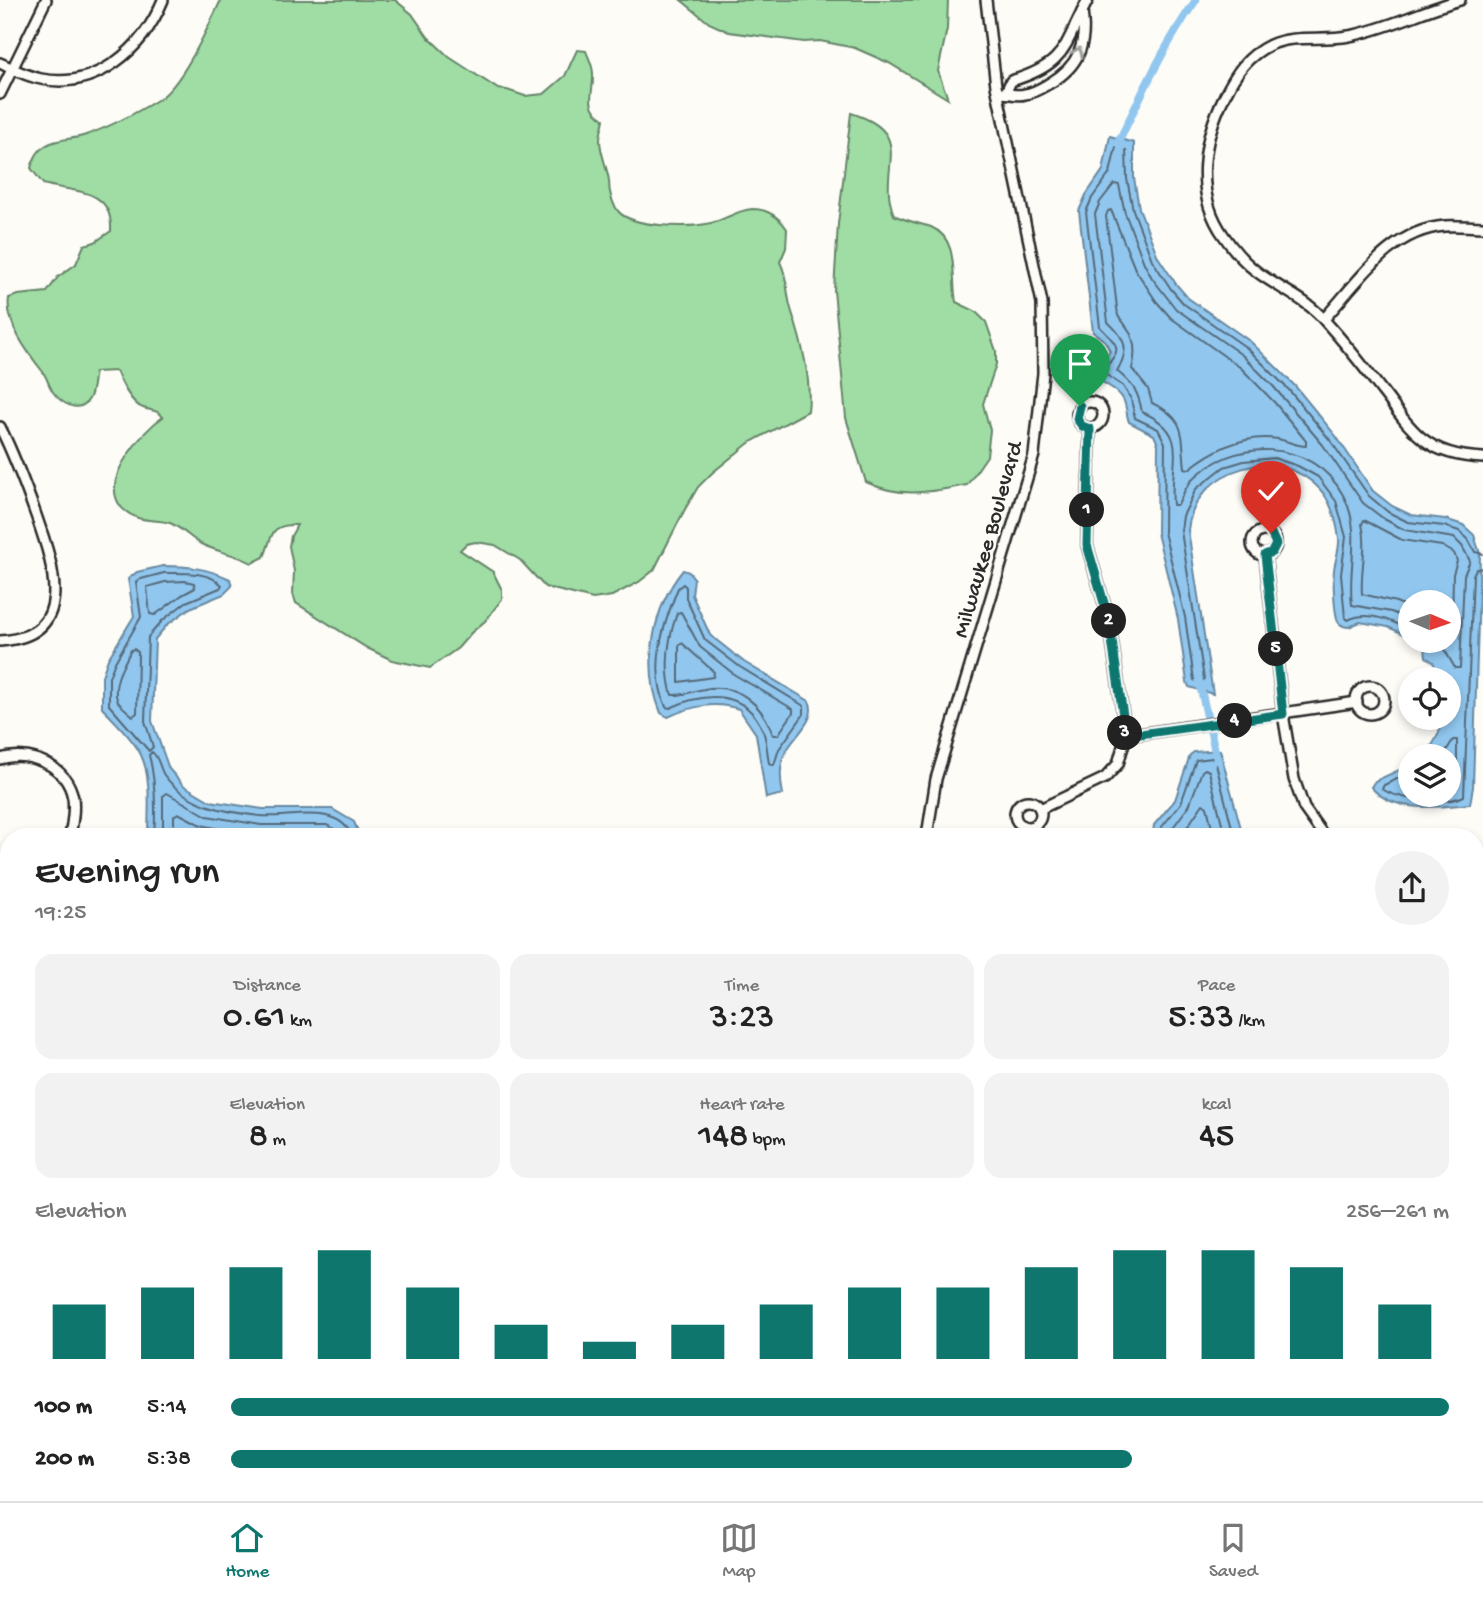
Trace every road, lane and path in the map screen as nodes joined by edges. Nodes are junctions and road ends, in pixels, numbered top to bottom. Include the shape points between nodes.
1 (46, 0) edge
2 (163, 0) edge
3 (986, 0) edge
4 (1088, 0) edge
5 (1460, 0) edge
6 (1082, 12) junction
7 (0, 63) edge
8 (1049, 65) junction
9 (12, 68) junction
10 (1059, 78) junction
11 (1002, 92) junction
12 (0, 94) edge
13 (1483, 227) edge
14 (1324, 319) junction
15 (0, 428) edge
16 (1090, 429) dead end
17 (1483, 458) edge
18 (1265, 555) dead end
19 (0, 641) edge
20 (1357, 702) dead end
21 (1283, 714) junction
22 (1126, 736) junction
23 (0, 759) edge
24 (1040, 809) dead end
25 (71, 828) edge
26 (928, 828) edge
27 (1317, 828) edge

1 - 9 street
2 - 9 street via 136,47 97,72 58,80 32,77
3 - 11 street, Milwaukee Boulevard
4 - 6 street
5 - 14 street via 1351,36 1272,44 1239,69 1218,110 1204,161 1213,217 1248,264
6 - 8 street via 1065,48
10 -> 6 street via 1075,62 1083,43
7 - 9 street
8 - 10 street
8 - 11 street via 1011,82
9 - 12 street
10 - 11 street via 1024,95
11 - 26 street, Milwaukee Boulevard via 1042,303 1043,373 1034,455 936,779
13 - 14 street via 1430,228 1393,244
14 - 17 street via 1425,441 1453,454
15 - 19 street via 27,488 55,588 50,612 37,629 21,638
16 - 22 street via 1087,545 1109,620
18 - 21 street
20 - 21 street
21 - 22 street
21 - 27 street via 1298,794
22 - 24 street via 1118,764 1105,778
23 - 25 street via 37,759 59,773 71,791

